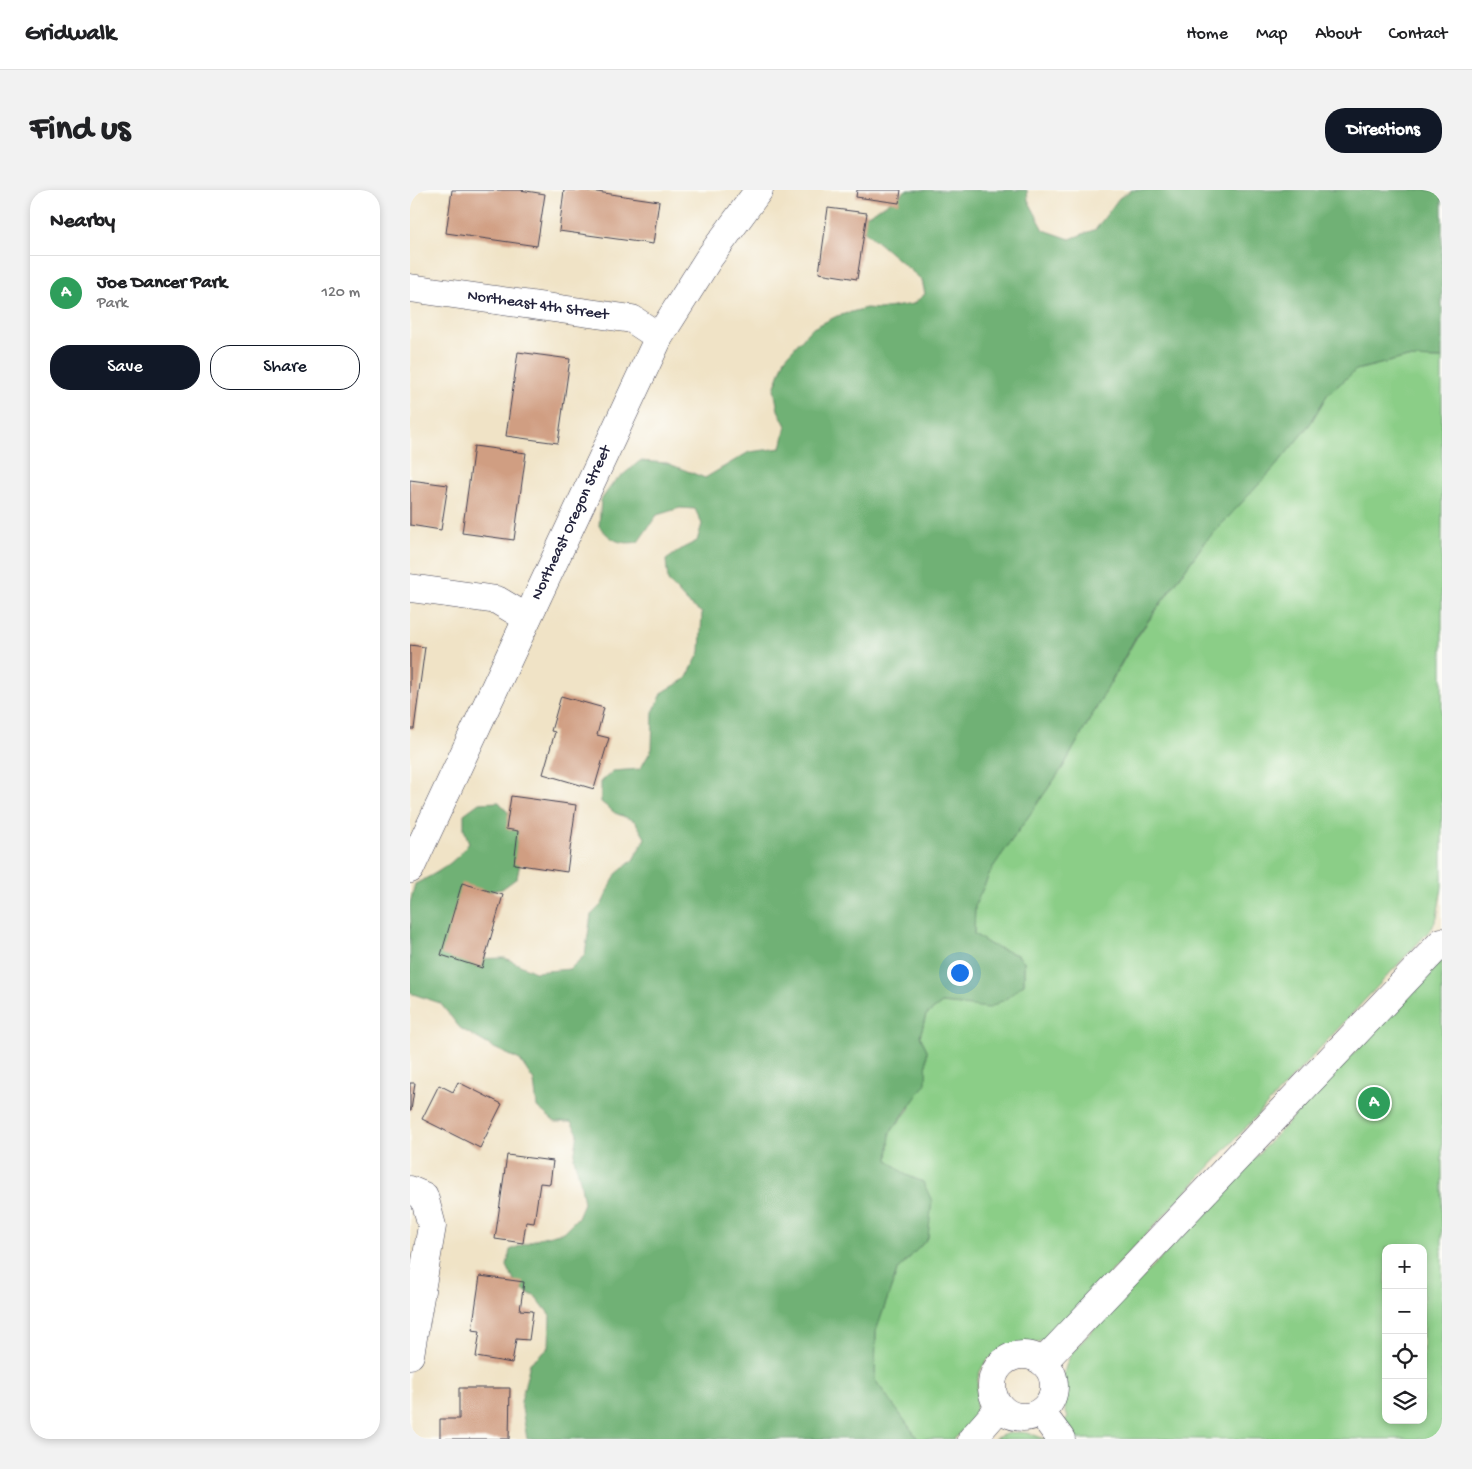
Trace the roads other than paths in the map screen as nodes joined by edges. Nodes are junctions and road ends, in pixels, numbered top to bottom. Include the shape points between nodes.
1 (759, 190) edge
2 (410, 288) edge
3 (659, 337) junction
4 (410, 588) edge
5 (527, 618) junction
6 (410, 868) edge
7 (1442, 942) edge
8 (417, 1193) edge
9 (410, 1355) edge
10 (1043, 1362) junction
11 (1000, 1407) junction
12 (1041, 1412) junction
13 (972, 1439) edge
14 (1061, 1439) edge

1 - 3 street, Northeast Oregon Street via 709,258
2 - 3 street, Northeast 4th Street via 632,319
3 - 5 street, Northeast Oregon Street
4 - 5 street via 497,600
5 - 6 street, Northeast Oregon Street
7 - 10 street
8 - 9 street via 432,1226
10 - 11 street via 1024,1355 1004,1361 993,1378 992,1388
10 - 12 street via 1053,1378 1054,1387 1053,1397
11 - 12 street via 1007,1413 1024,1417
11 - 13 street
12 - 14 street

